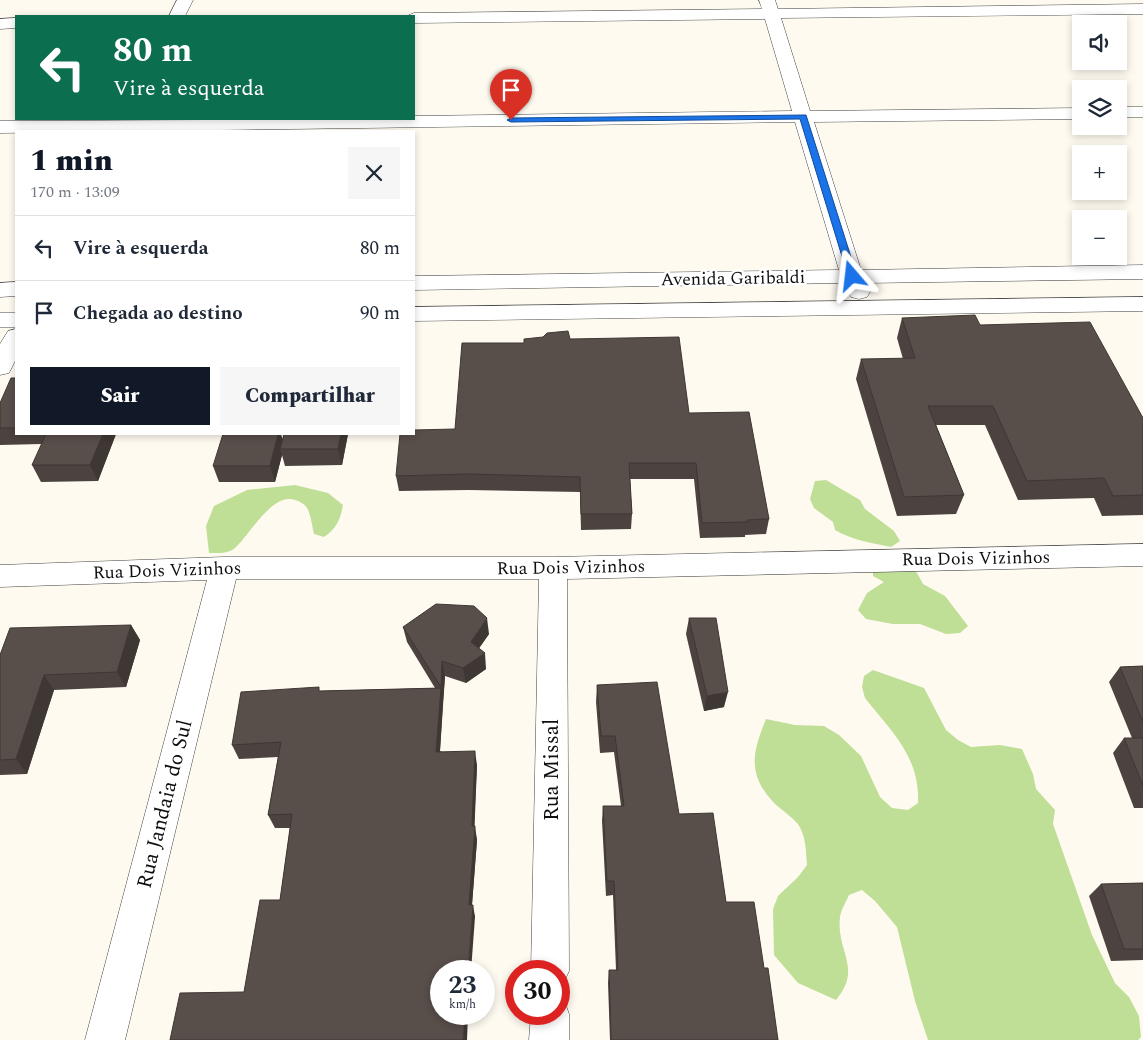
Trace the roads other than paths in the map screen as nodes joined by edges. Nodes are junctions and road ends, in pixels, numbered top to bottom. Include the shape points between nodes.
1 (185, 0) edge
2 (769, 7) edge
3 (1143, 9) edge
4 (178, 15) edge
5 (415, 18) edge
6 (15, 23) edge
7 (0, 24) edge
8 (1127, 112) edge
9 (1143, 112) edge
10 (1072, 113) edge
11 (803, 116) junction
12 (122, 125) edge
13 (0, 127) edge
14 (1143, 272) edge
15 (852, 276) junction
16 (415, 283) edge
17 (0, 290) edge
18 (15, 290) edge
19 (1143, 304) edge
20 (866, 308) junction
21 (415, 314) edge
22 (0, 320) edge
23 (15, 320) edge
24 (15, 338) edge
25 (0, 367) edge
26 (1143, 555) edge
27 (224, 568) junction
28 (553, 568) junction
29 (0, 576) edge
30 (550, 960) edge
31 (550, 1025) edge
32 (105, 1040) edge
33 (550, 1040) edge

1 - 4 street
2 - 3 street
2 - 5 street
2 - 11 street
6 - 7 street
8 - 9 street
10 - 11 street
11 - 12 street
11 - 15 street
12 - 13 street
14 - 15 street, Avenida Garibaldi
15 - 16 street, Avenida Garibaldi
15 - 20 street
17 - 18 street
19 - 20 street, Avenida Garibaldi
20 - 21 street, Avenida Garibaldi
22 - 23 street
24 - 25 street
26 - 28 street, Rua Dois Vizinhos
27 - 28 street, Rua Dois Vizinhos
27 - 29 street, Rua Dois Vizinhos
27 - 32 street, Rua Jandaia do Sul
28 - 30 street, Rua Missal
31 - 33 street

